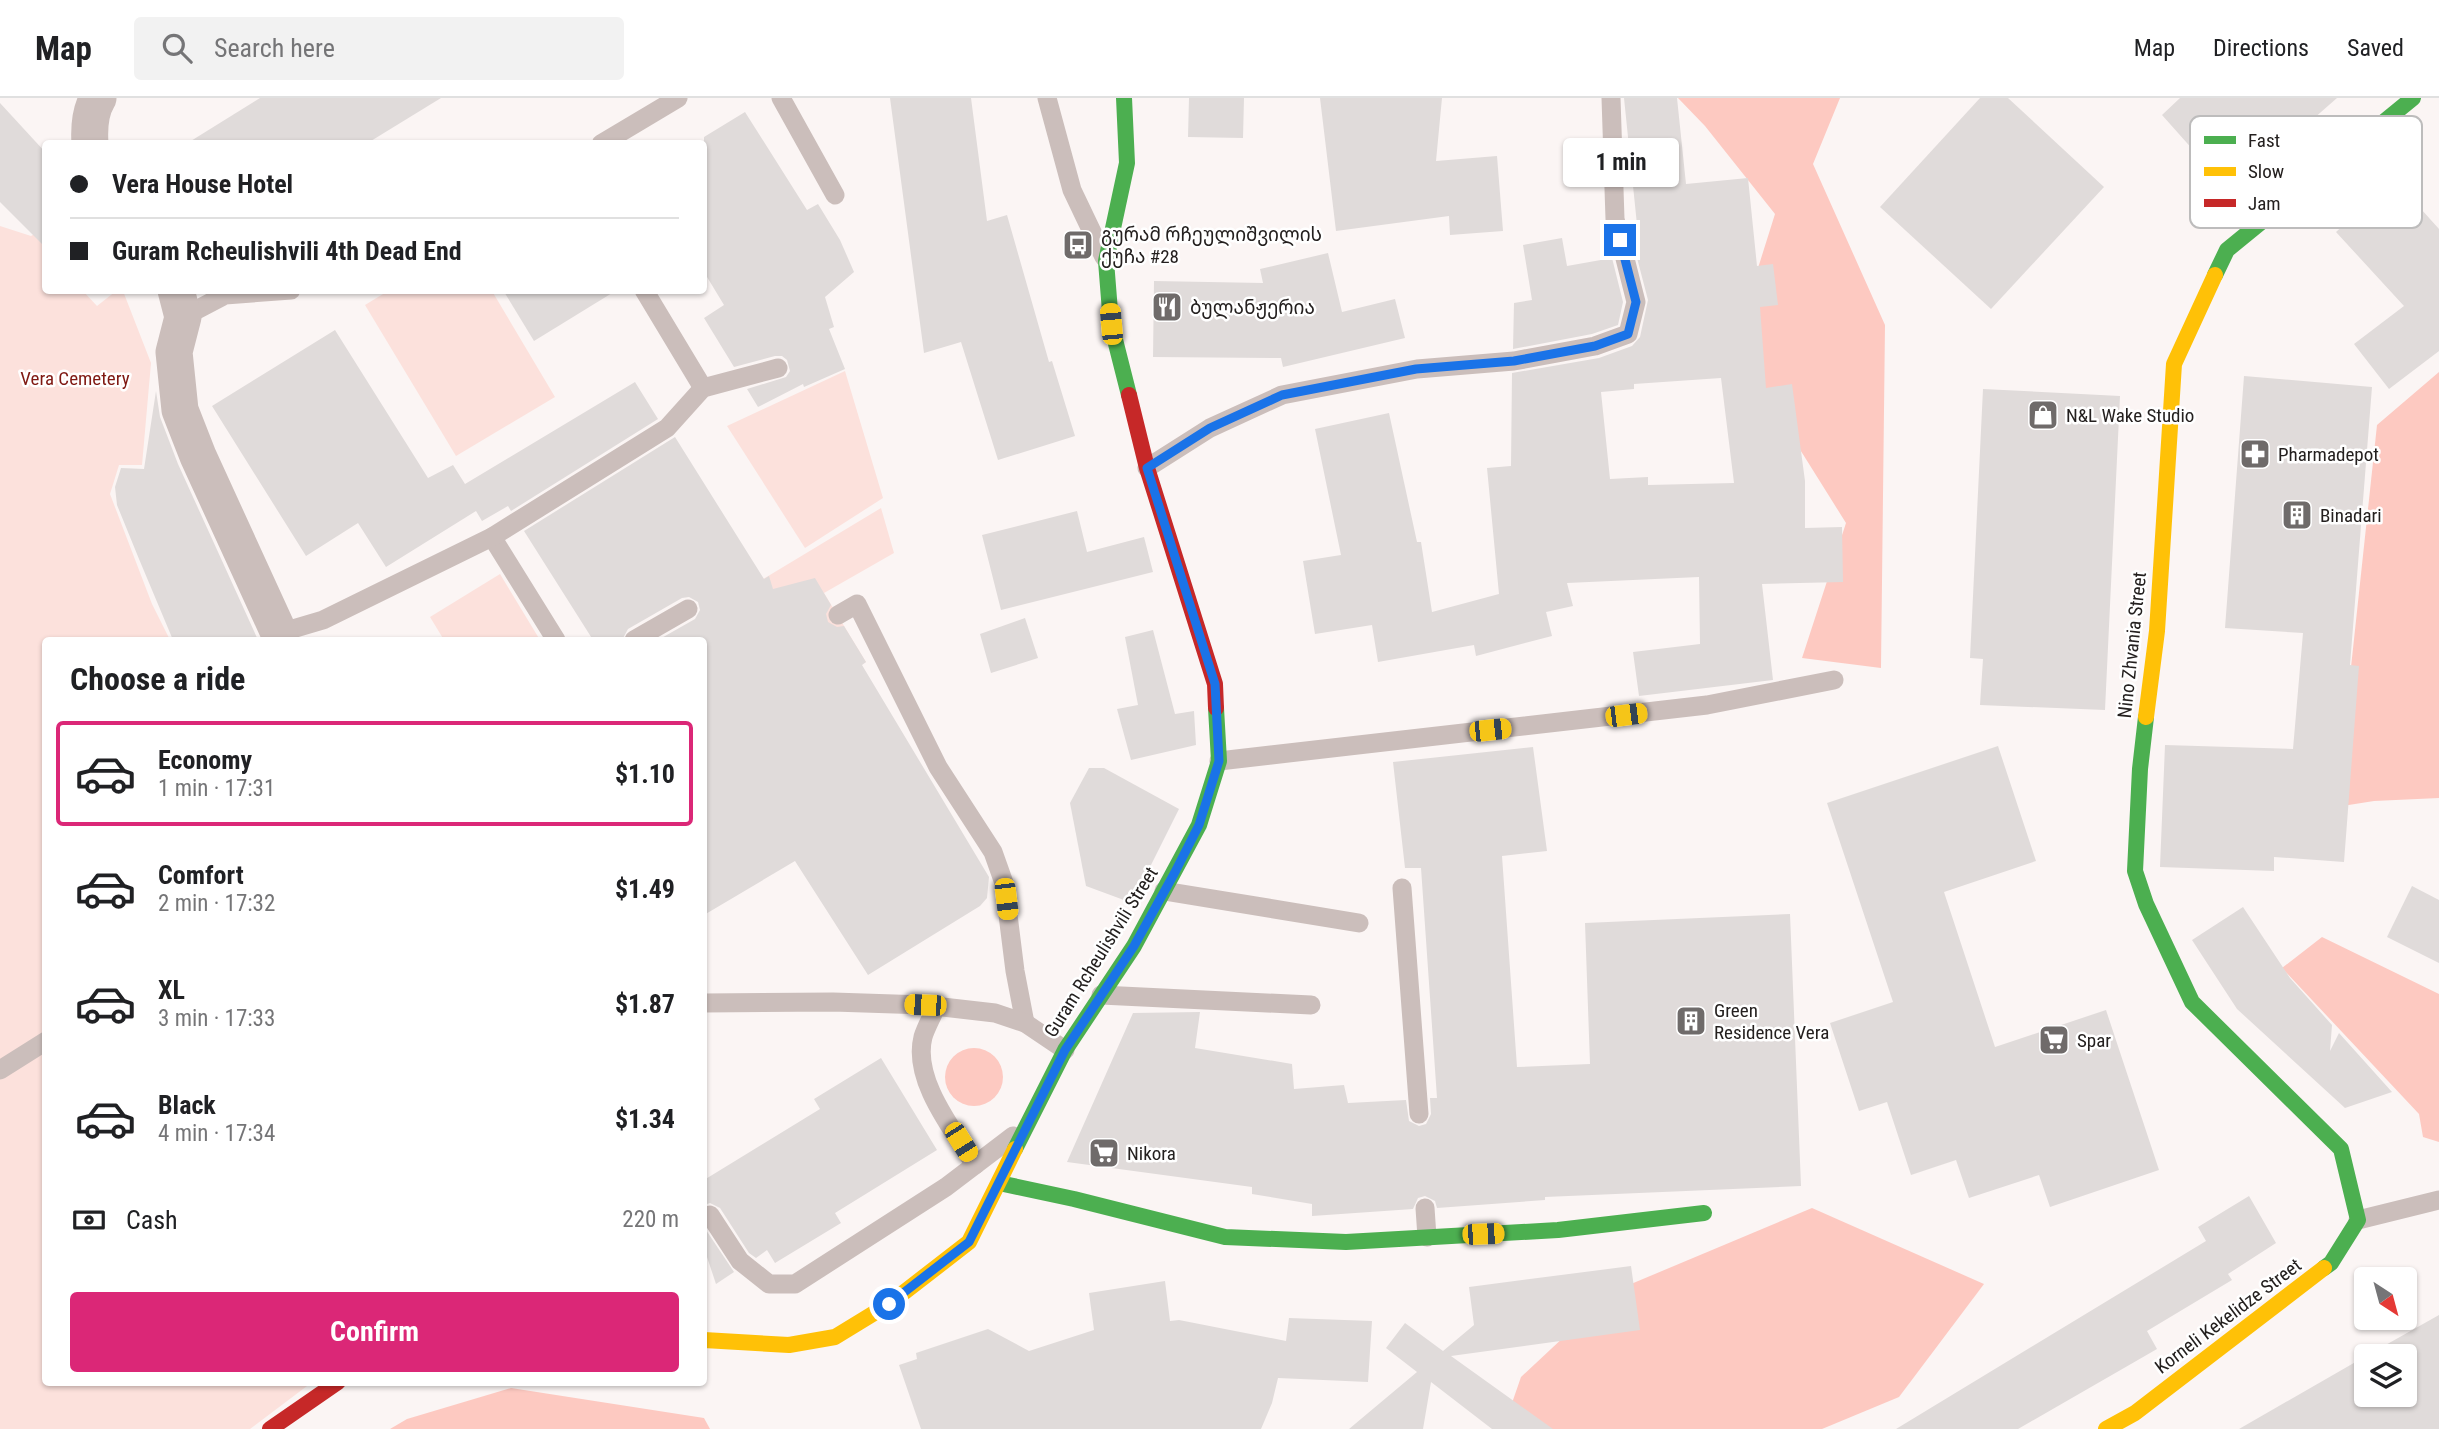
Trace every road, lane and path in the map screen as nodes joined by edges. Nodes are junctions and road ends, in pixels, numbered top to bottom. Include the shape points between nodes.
1 (678, 98) edge
2 (781, 98) edge
3 (1047, 98) edge
4 (1124, 98) edge
5 (1611, 98) edge
6 (2413, 98) edge
7 (89, 100) edge
8 (2391, 116) edge
9 (90, 140) edge
10 (608, 140) edge
11 (835, 195) dead end
12 (2254, 228) edge
13 (1106, 261) junction
14 (223, 294) edge
15 (646, 294) edge
16 (179, 304) edge
17 (778, 368) dead end
18 (703, 388) junction
19 (1147, 468) junction
20 (492, 537) junction
21 (688, 609) dead end
22 (838, 615) dead end
23 (279, 637) edge
24 (554, 637) edge
25 (639, 637) edge
26 (1834, 680) dead end
27 (1219, 761) junction
28 (1402, 888) dead end
29 (1164, 891) junction
30 (1359, 923) dead end
31 (1101, 995) junction
32 (707, 1003) edge
33 (1311, 1005) dead end
34 (936, 1007) junction
35 (1026, 1023) junction
36 (42, 1044) edge
37 (1065, 1050) junction
38 (0, 1070) edge
39 (1419, 1114) dead end
40 (1028, 1125) junction
41 (975, 1165) junction
42 (999, 1183) junction
43 (2439, 1200) edge
44 (1425, 1208) dead end
45 (1704, 1213) dead end
46 (710, 1215) dead end
47 (2358, 1220) junction
48 (1427, 1237) junction
49 (707, 1340) edge
50 (332, 1386) edge
51 (271, 1429) edge
52 (2106, 1429) edge

1 - 10 lane
2 - 11 lane
3 - 13 lane via 1072,190
4 - 13 street, Guram Rcheulishvili Street via 1127,163
5 - 19 lane via 1615,219 1636,302 1628,334 1595,346 1514,361 1416,369 1282,395 1210,428
6 - 8 street, Nino Zhvania Street
7 - 9 street
12 - 47 street, Nino Zhvania Street via 2227,250 2174,364 2157,631 2140,769 2135,871 2192,1002 2341,1149
13 - 19 street, Guram Rcheulishvili Street via 1111,324
14 - 16 lane
15 - 18 lane
16 - 23 street via 174,352 180,410
17 - 18 lane
18 - 20 lane via 667,428
19 - 27 street, Guram Rcheulishvili Street via 1215,684
20 - 23 lane
20 - 24 lane
21 - 25 lane
22 - 35 lane via 857,604 938,767 993,852 1004,883
26 - 27 lane via 1707,705
27 - 29 street, Guram Rcheulishvili Street via 1199,825
28 - 39 lane
29 - 30 lane
29 - 31 street, Guram Rcheulishvili Street
31 - 33 lane
31 - 37 street, Guram Rcheulishvili Street
32 - 34 lane
34 - 35 lane via 995,1013
34 - 41 lane via 922,1038 922,1065 932,1097
35 - 37 lane
36 - 38 lane
37 - 40 street, Guram Rcheulishvili Street
40 - 41 lane
40 - 42 street, Guram Rcheulishvili Street
41 - 46 lane via 795,1284 769,1284 740,1261
42 - 48 street via 1225,1237 1346,1242
42 - 49 street, Guram Rcheulishvili Street via 969,1242 889,1304 835,1337 789,1345
43 - 47 lane
44 - 48 lane
45 - 48 street via 1558,1230
47 - 52 street, Korneli Kekelidze Street via 2331,1263 2134,1413
50 - 51 street

